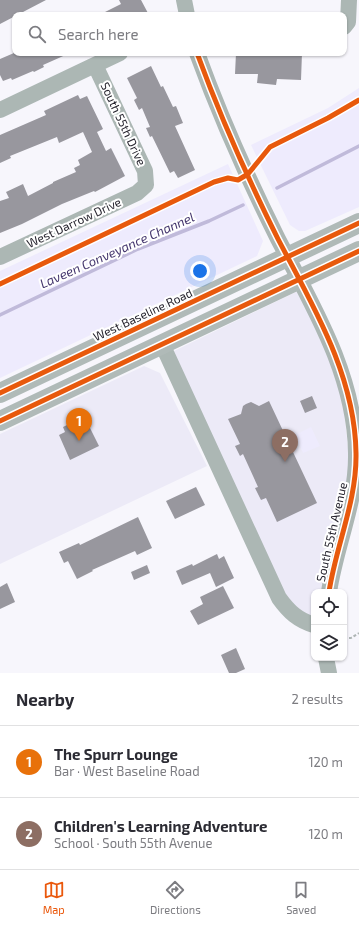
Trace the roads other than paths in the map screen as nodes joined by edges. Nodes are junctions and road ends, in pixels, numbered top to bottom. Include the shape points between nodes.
1 (184, 0) edge
2 (350, 0) edge
3 (186, 12) edge
4 (347, 24) edge
5 (114, 56) edge
6 (198, 56) edge
7 (95, 65) junction
8 (0, 110) edge
9 (146, 185) joint
10 (359, 223) edge
11 (359, 251) edge
12 (0, 257) edge
13 (289, 257) junction
14 (300, 279) junction
15 (162, 344) junction
16 (0, 393) edge
17 (0, 421) edge
18 (330, 589) edge
19 (311, 624) edge
20 (327, 661) edge
21 (329, 673) edge

1 - 3 street
2 - 4 street
5 - 7 street
6 - 13 street, South 55th Avenue via 251,181
7 - 8 street
7 - 9 street, South 55th Drive via 145,171
9 - 12 street, West Darrow Drive via 137,193
10 - 13 main road, West Baseline Road
11 - 14 main road
13 - 14 street, South 55th Avenue
13 - 16 main road, West Baseline Road
14 - 15 main road
14 - 18 street, South 55th Avenue via 331,344 348,388 353,418 356,452 354,484
15 - 17 main road
15 - 19 street via 279,598 287,610
20 - 21 street

